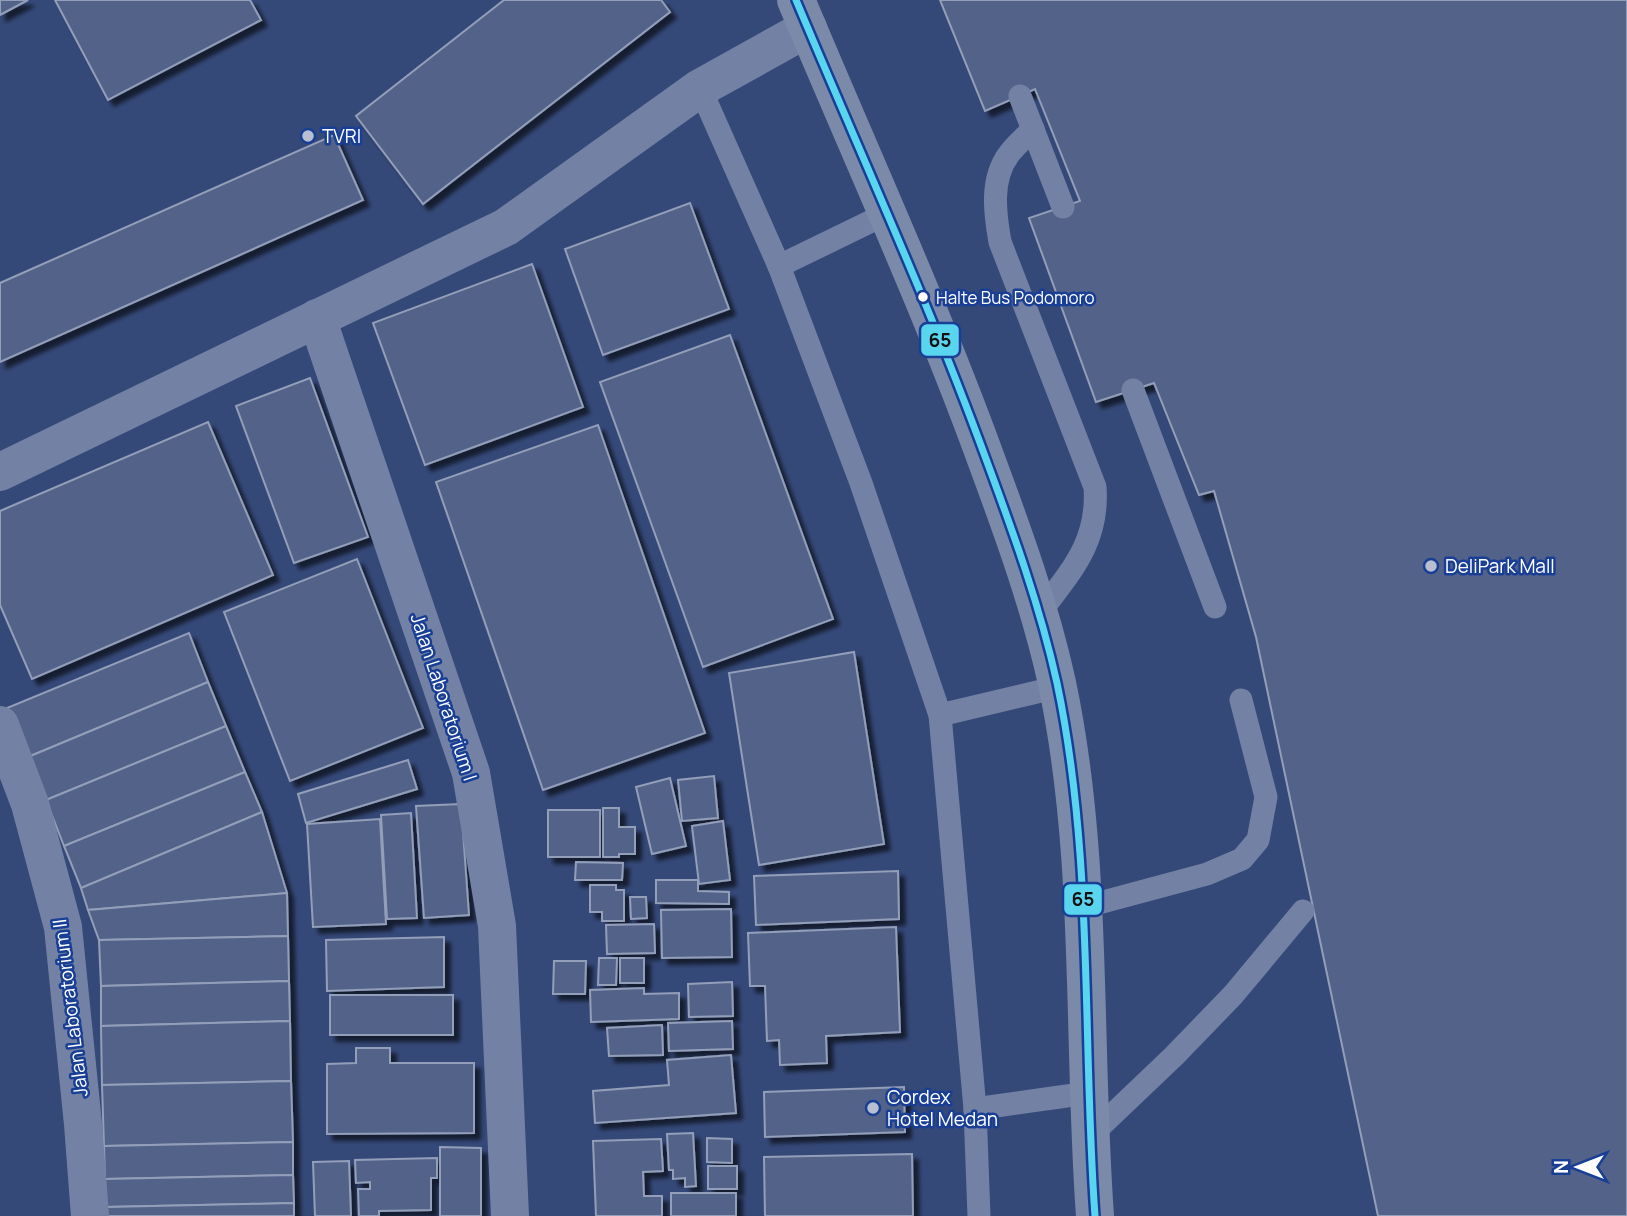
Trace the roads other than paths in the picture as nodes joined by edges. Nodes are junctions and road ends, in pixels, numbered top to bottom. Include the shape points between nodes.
1 (802, 14) edge
2 (701, 88) junction
3 (1020, 96) dead end
4 (1033, 129) junction
5 (1063, 207) dead end
6 (888, 213) junction
7 (779, 266) junction
8 (317, 318) junction
9 (1133, 390) dead end
10 (0, 472) edge
11 (1215, 607) dead end
12 (1039, 614) junction
13 (1058, 687) junction
14 (1241, 700) dead end
15 (940, 715) junction
16 (0, 725) edge
17 (1084, 907) junction
18 (1303, 911) dead end
19 (1088, 1093) junction
20 (975, 1109) junction
21 (1089, 1137) junction
22 (90, 1216) edge
23 (510, 1216) edge
24 (979, 1216) edge
25 (1095, 1216) edge

1 - 2 street
1 - 6 main road
2 - 7 lane
2 - 8 street via 506,227
3 - 4 lane
4 - 5 lane
4 - 12 lane via 1007,156 994,209 1000,242 1096,487 1093,526 1081,556
6 - 7 lane
6 - 12 main road via 953,368
7 - 15 lane via 861,483
8 - 10 street
8 - 23 street, Jalan Laboratorium I via 471,773 497,926
9 - 11 lane
12 - 13 main road
13 - 15 lane
13 - 17 main road via 1079,820
14 - 17 lane via 1266,797 1258,840 1242,859 1207,874
15 - 20 lane
16 - 22 street, Jalan Laboratorium II via 30,804 63,927
17 - 19 main road
18 - 21 lane via 1233,995
19 - 20 lane
19 - 21 main road
20 - 24 lane
21 - 25 main road

